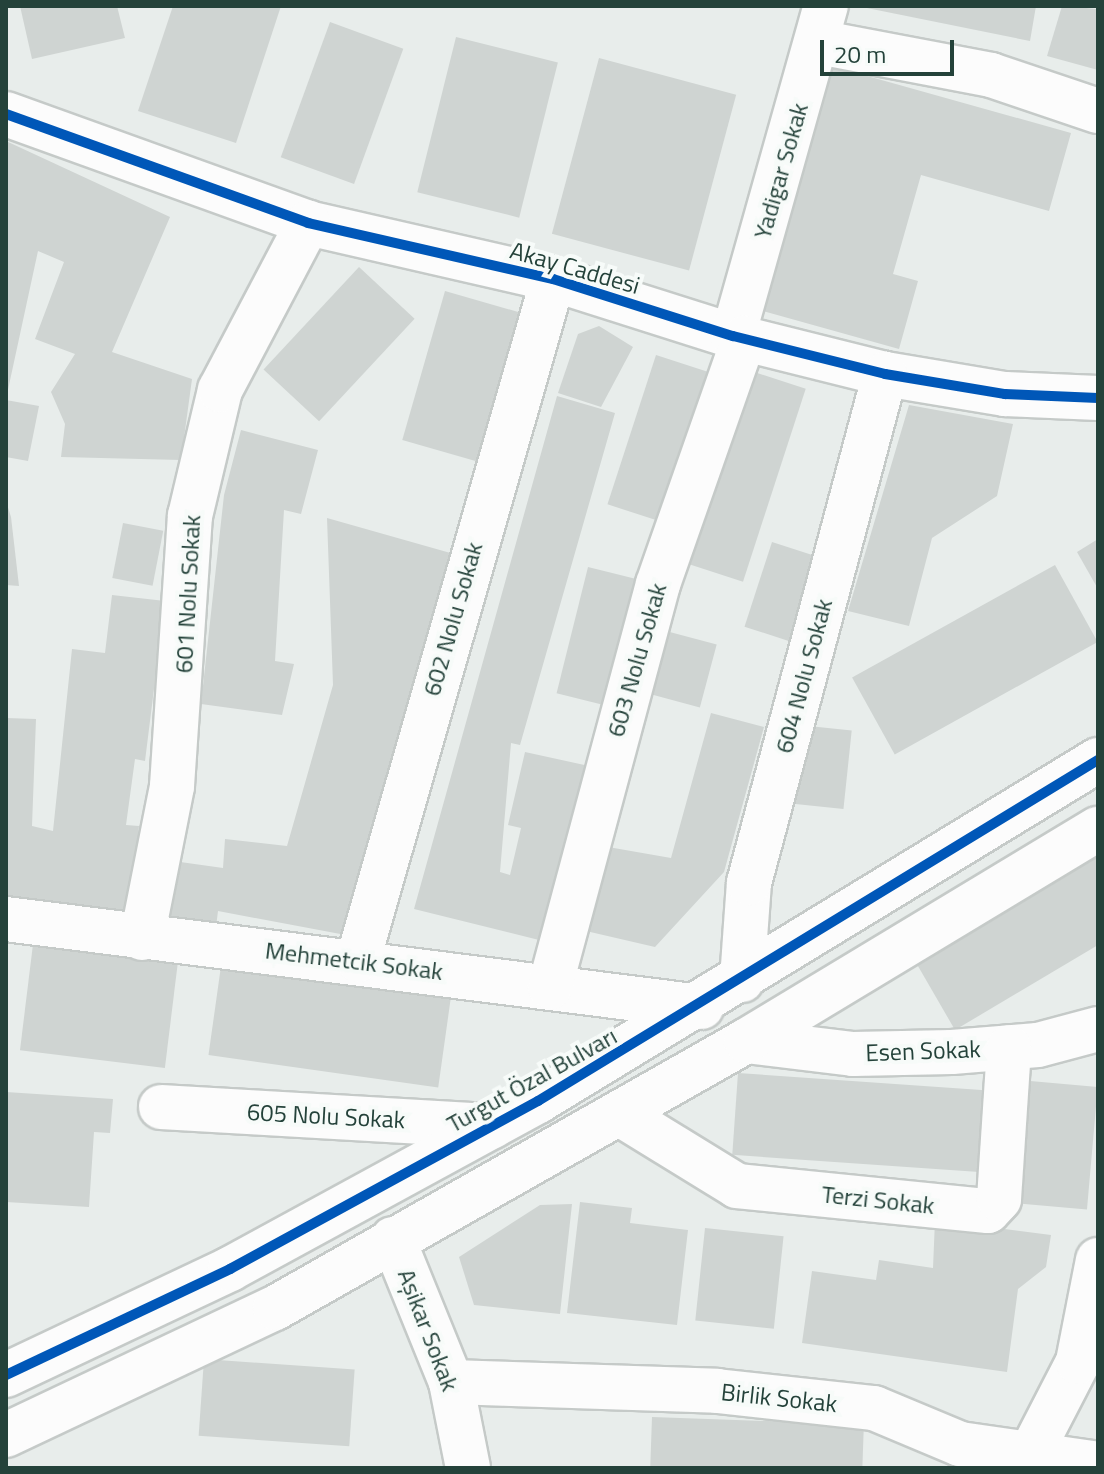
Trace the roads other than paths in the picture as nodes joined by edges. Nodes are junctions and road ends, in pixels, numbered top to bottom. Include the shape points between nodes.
1 (822, 24) edge
2 (1098, 111) edge
3 (6, 114) edge
4 (308, 223) junction
5 (553, 279) junction
6 (738, 337) junction
7 (885, 374) junction
8 (1098, 398) edge
9 (1098, 760) edge
10 (1098, 829) edge
11 (6, 919) edge
12 (142, 938) junction
13 (358, 960) junction
14 (742, 980) junction
15 (550, 987) junction
16 (701, 1007) junction
17 (1098, 1029) edge
18 (746, 1041) junction
19 (1009, 1047) junction
20 (161, 1107) dead end
21 (620, 1114) junction
22 (492, 1126) junction
23 (393, 1239) junction
24 (1098, 1260) edge
25 (6, 1375) edge
26 (451, 1382) junction
27 (6, 1435) edge
28 (960, 1456) edge
29 (1029, 1457) junction
30 (1098, 1464) edge
31 (468, 1468) edge

1 - 2 street
1 - 6 street, Yadigar Sokak
3 - 4 street, Akay Caddesi
4 - 5 street, Akay Caddesi
4 - 12 street, 601 Nolu Sokak via 220,390 190,516 172,786
5 - 6 street, Akay Caddesi
5 - 13 street, 602 Nolu Sokak
6 - 7 street, Akay Caddesi
6 - 15 street, 603 Nolu Sokak via 658,584
7 - 8 street, Akay Caddesi via 1005,394
7 - 14 street, 604 Nolu Sokak via 749,883
9 - 14 street, Turgut Özal Bulvarı
10 - 18 street
11 - 12 street, Mehmetcik Sokak
12 - 13 street, Mehmetcik Sokak
13 - 15 street, Mehmetcik Sokak
14 - 16 street, Turgut Özal Bulvarı
15 - 16 street, Mehmetcik Sokak
16 - 22 street, Turgut Özal Bulvarı
17 - 19 street, Esen Sokak
18 - 19 street, Esen Sokak via 853,1054
18 - 21 street
19 - 21 street, Terzi Sokak via 999,1199 988,1211 737,1186
20 - 22 street, 605 Nolu Sokak
21 - 23 street
22 - 25 street, Turgut Özal Bulvarı via 230,1269
23 - 26 street, Aşikar Sokak
23 - 27 street via 275,1308
24 - 29 street via 1078,1362
26 - 28 street, Birlik Sokak via 717,1391 874,1408
26 - 31 street, Aşikar Sokak
28 - 29 street, Birlik Sokak
29 - 30 street, Birlik Sokak

